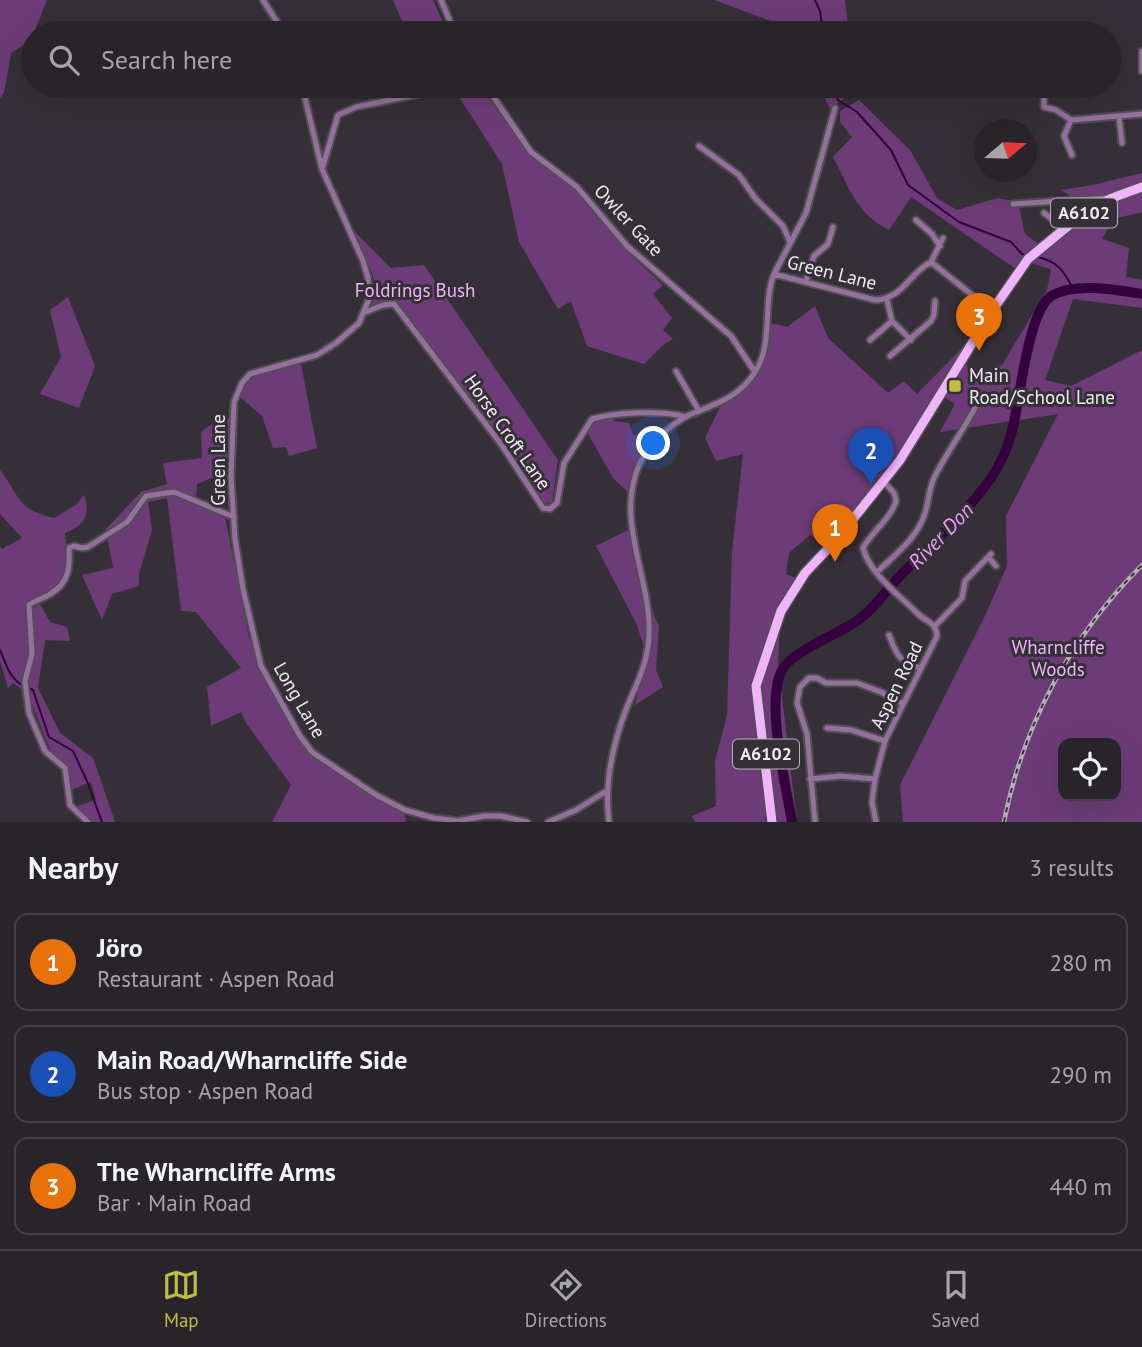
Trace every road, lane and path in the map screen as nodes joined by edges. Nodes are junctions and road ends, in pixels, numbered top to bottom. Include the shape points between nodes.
1 (263, 0) edge
2 (441, 0) edge
3 (276, 21) edge
4 (450, 21) edge
5 (1141, 50) edge
6 (1142, 71) edge
7 (305, 98) edge
8 (400, 98) edge
9 (494, 98) edge
10 (1044, 98) edge
11 (835, 108) dead end
12 (1142, 114) edge
13 (1119, 116) junction
14 (1071, 120) junction
15 (1122, 144) dead end
16 (699, 146) dead end
17 (1072, 155) dead end
18 (322, 169) junction
19 (1142, 187) edge
20 (1112, 198) junction
21 (1013, 204) dead end
22 (1044, 213) dead end
23 (916, 220) dead end
24 (833, 227) dead end
25 (1064, 228) junction
26 (943, 238) dead end
27 (790, 242) junction
28 (940, 246) junction
29 (932, 262) junction
30 (774, 274) junction
31 (806, 281) junction
32 (887, 300) junction
33 (935, 301) dead end
34 (992, 311) junction
35 (363, 313) junction
36 (892, 321) junction
37 (870, 340) dead end
38 (911, 340) junction
39 (890, 356) dead end
40 (676, 371) dead end
41 (755, 372) junction
42 (982, 394) dead end
43 (699, 411) junction
44 (686, 417) junction
45 (883, 481) junction
46 (234, 517) junction
47 (996, 566) dead end
48 (879, 575) junction
49 (934, 626) junction
50 (889, 635) dead end
51 (920, 668) junction
52 (903, 704) junction
53 (827, 728) dead end
54 (885, 741) junction
55 (810, 779) junction
56 (875, 779) junction
57 (608, 790) junction
58 (88, 822) edge
59 (527, 822) edge
60 (548, 822) edge
61 (609, 822) edge
62 (772, 822) edge
63 (816, 822) edge
64 (873, 822) edge

1 - 3 street
2 - 4 street
5 - 6 street
7 - 18 street
8 - 18 street via 356,107 338,116
9 - 41 street, Owler Gate via 531,152 577,187 627,246 731,336
10 - 14 street via 1044,107
11 - 27 street via 806,213
12 - 13 street
13 - 14 street
13 - 15 street
14 - 17 street via 1064,136
16 - 27 street via 739,175 783,226
18 - 35 street via 368,278 369,299
19 - 20 main road, A6102
20 - 21 street
20 - 25 main road, A6102
22 - 25 street
23 - 28 street
24 - 31 street via 828,244 814,256
25 - 34 main road, A6102 via 1031,256
26 - 28 street
27 - 30 street
28 - 29 street
29 - 32 street, Green Lane
29 - 34 street
30 - 31 street, Green Lane
30 - 41 street, Green Lane via 762,356
31 - 32 street, Green Lane
32 - 36 street
33 - 38 street via 931,321
34 - 45 main road, A6102
35 - 44 street, Horse Croft Lane via 394,304 501,444 543,508 557,503 564,463 592,419 639,414
35 - 46 street, Green Lane via 359,323 317,355 250,374 242,383 232,423
36 - 37 street
36 - 38 street
38 - 39 street
40 - 43 street
41 - 43 street via 727,400
42 - 48 street via 933,480 916,531
43 - 44 street
44 - 57 street via 653,444 637,471 631,520 645,594 648,647 613,752
45 - 48 street, Aspen Road via 894,493 894,509 863,548
45 - 62 main road, A6102 via 805,573 780,611 757,686
46 - 58 street via 174,492 146,496 127,522 88,547 69,548 70,571 52,594 29,605 32,654 25,681 29,713 44,751 65,768 70,804
46 - 59 street, Long Lane via 243,589 261,666 312,752 405,810 458,821 502,816
47 - 49 street via 990,556 965,581 962,598
48 - 49 street, Aspen Road
49 - 51 street, Aspen Road via 937,636
50 - 51 street via 898,657
51 - 52 street, Aspen Road
52 - 54 street, Aspen Road
52 - 55 street via 857,684 809,678 800,687 797,703 807,734
53 - 54 street
54 - 56 street, Aspen Road
55 - 56 street
55 - 63 street
56 - 64 street, Aspen Road
57 - 60 street
57 - 61 street

